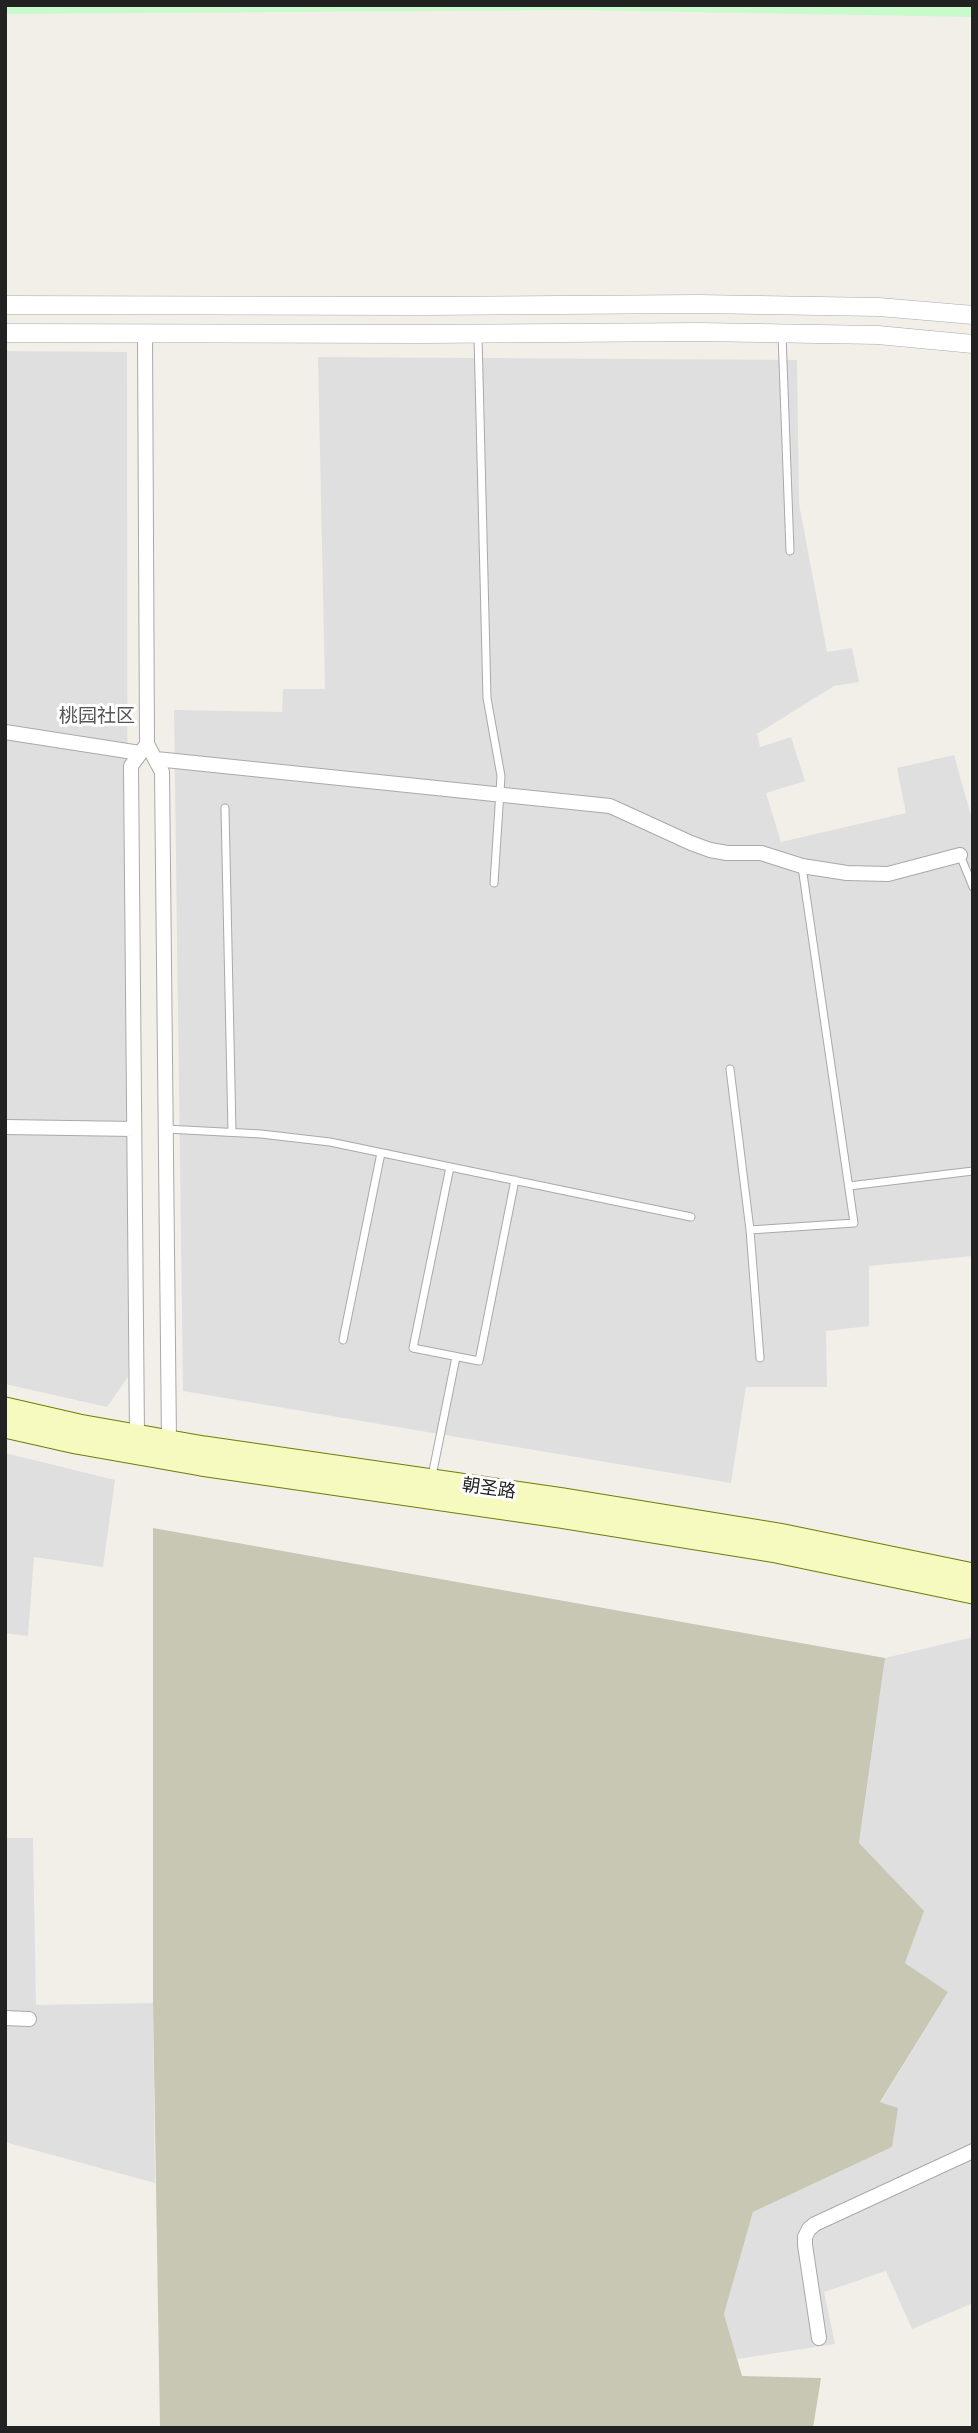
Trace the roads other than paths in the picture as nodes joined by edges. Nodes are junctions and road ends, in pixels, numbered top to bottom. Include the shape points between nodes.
1 (5, 305) edge
2 (973, 315) edge
3 (5, 333) edge
4 (782, 333) junction
5 (145, 334) junction
6 (478, 334) junction
7 (973, 344) edge
8 (790, 551) dead end
9 (5, 732) edge
10 (144, 748) junction
11 (156, 760) junction
12 (499, 796) junction
13 (225, 808) dead end
14 (960, 855) joint
15 (802, 866) junction
16 (494, 883) dead end
17 (973, 887) edge
18 (730, 1069) dead end
19 (5, 1127) edge
20 (134, 1129) junction
21 (166, 1129) junction
22 (232, 1132) junction
23 (381, 1153) junction
24 (450, 1167) junction
25 (973, 1171) edge
26 (515, 1180) junction
27 (849, 1186) junction
28 (691, 1217) dead end
29 (750, 1230) junction
30 (342, 1340) dead end
31 (456, 1357) junction
32 (760, 1358) dead end
33 (5, 1408) edge
34 (5, 1427) edge
35 (137, 1435) junction
36 (169, 1441) junction
37 (432, 1479) junction
38 (973, 1574) edge
39 (973, 1593) edge
40 (5, 2018) edge
41 (29, 2019) dead end
42 (973, 2151) edge
43 (818, 2338) dead end

1 - 2 street via 699,304 879,307
3 - 5 street
4 - 6 street
4 - 7 street via 878,335
4 - 8 lane
5 - 6 street
5 - 10 street
6 - 12 lane via 487,698 501,776
9 - 10 street
10 - 11 street
10 - 20 street via 131,766
11 - 12 street
11 - 21 street via 162,772
12 - 15 street via 610,806 710,850 761,853
12 - 16 lane
13 - 22 lane
14 - 15 street via 888,874
14 - 17 lane
15 - 27 lane
18 - 29 lane
19 - 20 street
20 - 35 street
21 - 22 lane
21 - 36 street
22 - 23 lane via 330,1142
23 - 24 lane
23 - 30 lane
24 - 26 lane
24 - 31 lane via 413,1348
25 - 27 lane
26 - 28 lane
26 - 31 lane via 479,1362
27 - 29 lane via 854,1223
29 - 32 lane
31 - 37 lane
33 - 35 main road, 朝圣路
34 - 39 main road, 朝圣路 via 201,1465 776,1552
35 - 36 main road, 朝圣路
36 - 37 main road, 朝圣路
37 - 38 main road, 朝圣路 via 779,1534
40 - 41 street
42 - 43 street via 808,2229 805,2245

